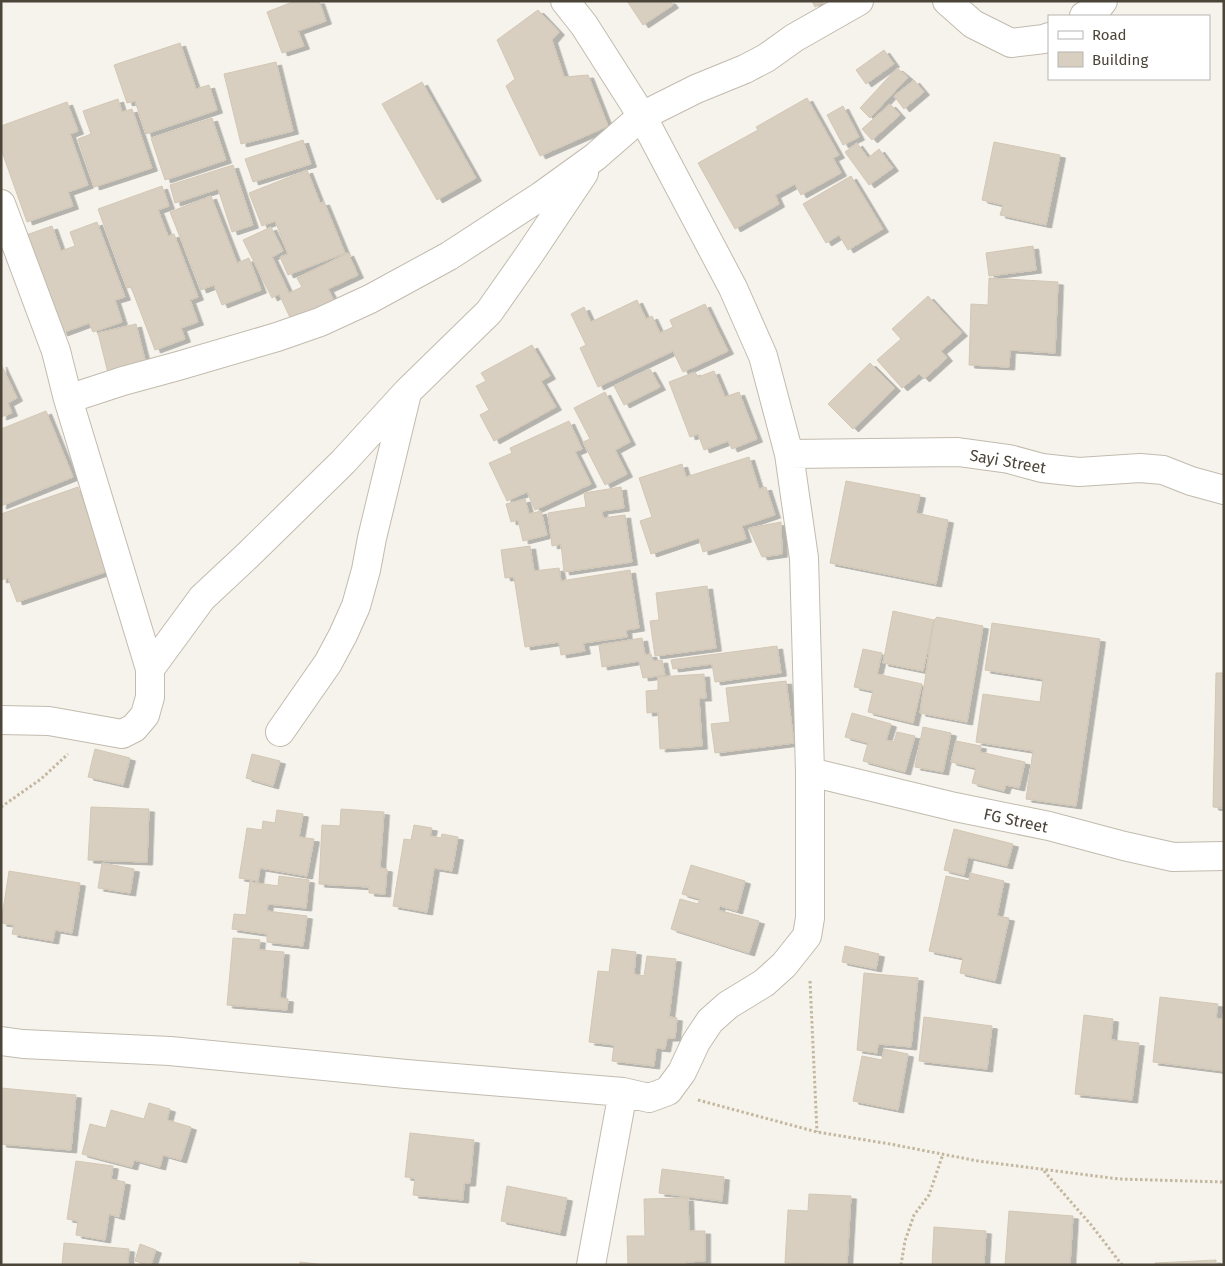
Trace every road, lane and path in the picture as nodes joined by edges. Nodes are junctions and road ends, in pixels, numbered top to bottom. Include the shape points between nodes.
1 (565, 1) edge
2 (859, 1) edge
3 (947, 1) edge
4 (1103, 1) edge
5 (1086, 15) edge
6 (1048, 37) edge
7 (642, 116) junction
8 (595, 157) junction
9 (1, 204) edge
10 (407, 392) junction
11 (68, 399) junction
12 (789, 454) junction
13 (1224, 490) edge
14 (150, 669) junction
15 (1, 720) edge
16 (93, 729) junction
17 (280, 732) dead end
18 (810, 772) junction
19 (1, 807) edge
20 (1224, 856) edge
21 (808, 936) junction
22 (1, 1041) edge
23 (668, 1091) junction
24 (623, 1092) junction
25 (817, 1132) junction
26 (943, 1154) junction
27 (1043, 1170) junction
28 (1224, 1182) edge
29 (591, 1265) edge
30 (901, 1265) edge
31 (1122, 1265) edge

1 - 7 street via 584,24
2 - 7 street via 752,66
3 - 6 street via 973,24 1011,43
4 - 5 street
7 - 8 street
7 - 12 street via 737,296 763,356
8 - 10 street via 489,312
8 - 11 street via 449,256 320,322
9 - 11 street via 56,351
10 - 14 street via 342,462 202,598
10 - 17 street via 356,606 328,663
11 - 14 street
12 - 13 street, Sayi Street via 958,452 1079,472 1140,468 1163,470
12 - 18 street via 804,558
14 - 16 street via 150,697 144,716 134,728 122,734
15 - 16 street via 49,721
16 - 19 path via 41,779
18 - 20 street, FG Street via 1173,857
18 - 21 street
21 - 23 street via 764,983 728,1005 710,1021
21 - 25 path
22 - 24 street via 170,1051
23 - 24 street via 649,1098
23 - 25 path
24 - 29 street
25 - 26 path
26 - 27 path
26 - 30 path via 929,1195 914,1214
27 - 28 path via 1119,1180
27 - 31 path

